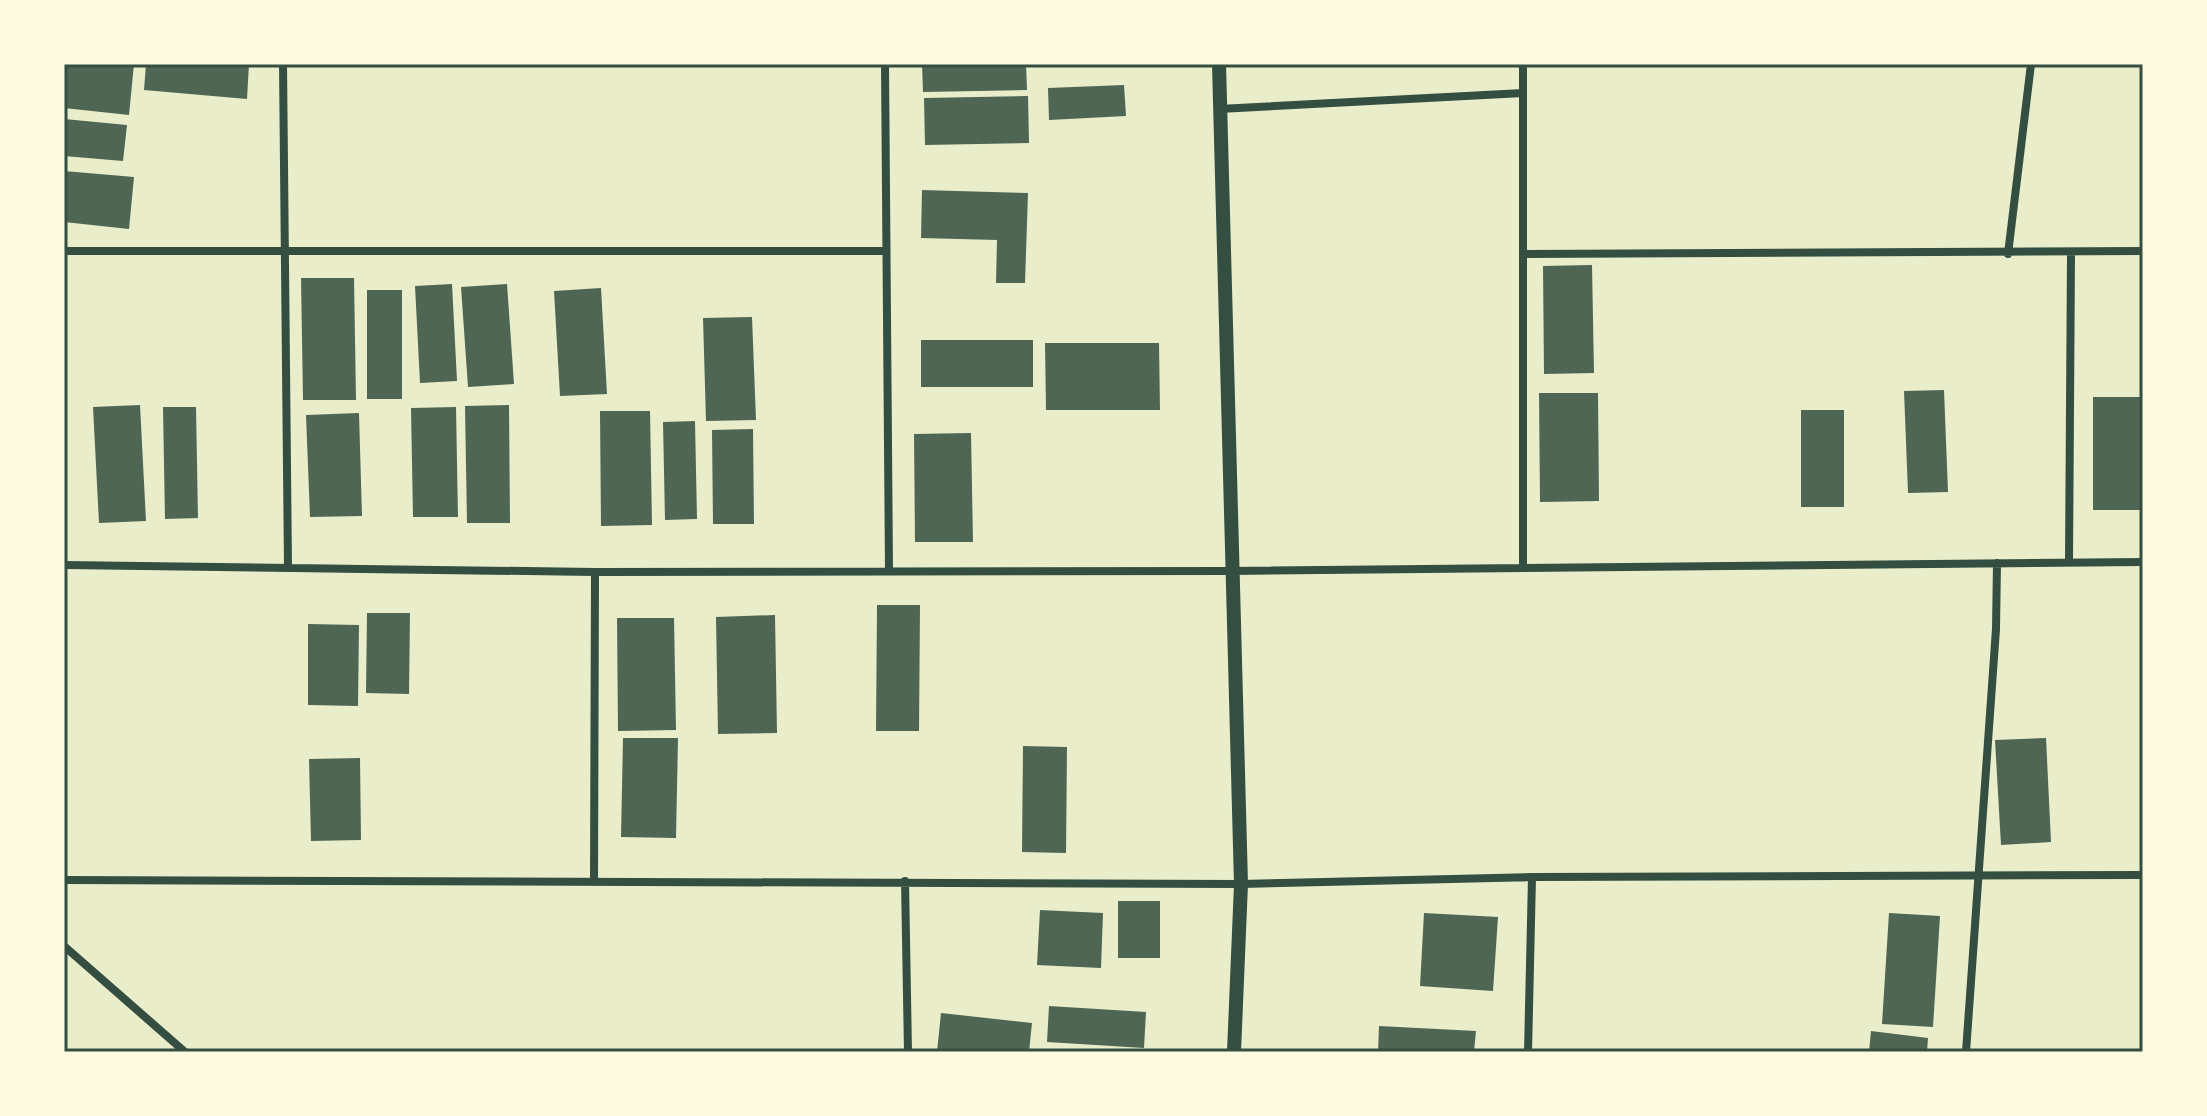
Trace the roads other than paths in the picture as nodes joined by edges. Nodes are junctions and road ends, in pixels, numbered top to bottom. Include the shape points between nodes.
1 (283, 64) edge
2 (885, 64) edge
3 (1219, 64) edge
4 (1523, 64) edge
5 (2031, 64) edge
6 (1523, 93) junction
7 (1219, 109) junction
8 (64, 251) edge
9 (283, 251) junction
10 (885, 251) junction
11 (2143, 251) edge
12 (2071, 253) junction
13 (1523, 254) junction
14 (2008, 254) junction
15 (2069, 562) junction
16 (2143, 562) edge
17 (1997, 563) junction
18 (64, 565) edge
19 (288, 568) junction
20 (1523, 568) junction
21 (889, 571) junction
22 (1231, 571) junction
23 (595, 572) junction
24 (2143, 875) edge
25 (1532, 877) junction
26 (1976, 878) junction
27 (64, 880) edge
28 (905, 881) junction
29 (594, 882) junction
30 (1241, 884) junction
31 (64, 946) edge
32 (185, 1052) edge
33 (908, 1052) edge
34 (1234, 1052) edge
35 (1528, 1052) edge
36 (1966, 1052) edge

1 - 9 street
2 - 10 street
3 - 7 street
4 - 6 street
5 - 14 street
6 - 7 street
6 - 13 street
7 - 22 street
8 - 9 street
9 - 10 street
9 - 19 street
10 - 21 street
11 - 12 street
12 - 14 street
12 - 15 street
13 - 14 street
13 - 20 street
15 - 16 street
15 - 17 street
17 - 20 street
17 - 26 street
18 - 19 street
19 - 23 street
20 - 22 street
21 - 22 street
21 - 23 street
22 - 30 street
23 - 29 street
24 - 26 street
25 - 26 street
25 - 30 street
25 - 35 street
26 - 36 street
27 - 29 street
28 - 29 street
28 - 30 street
28 - 33 street
30 - 34 street
31 - 32 street

